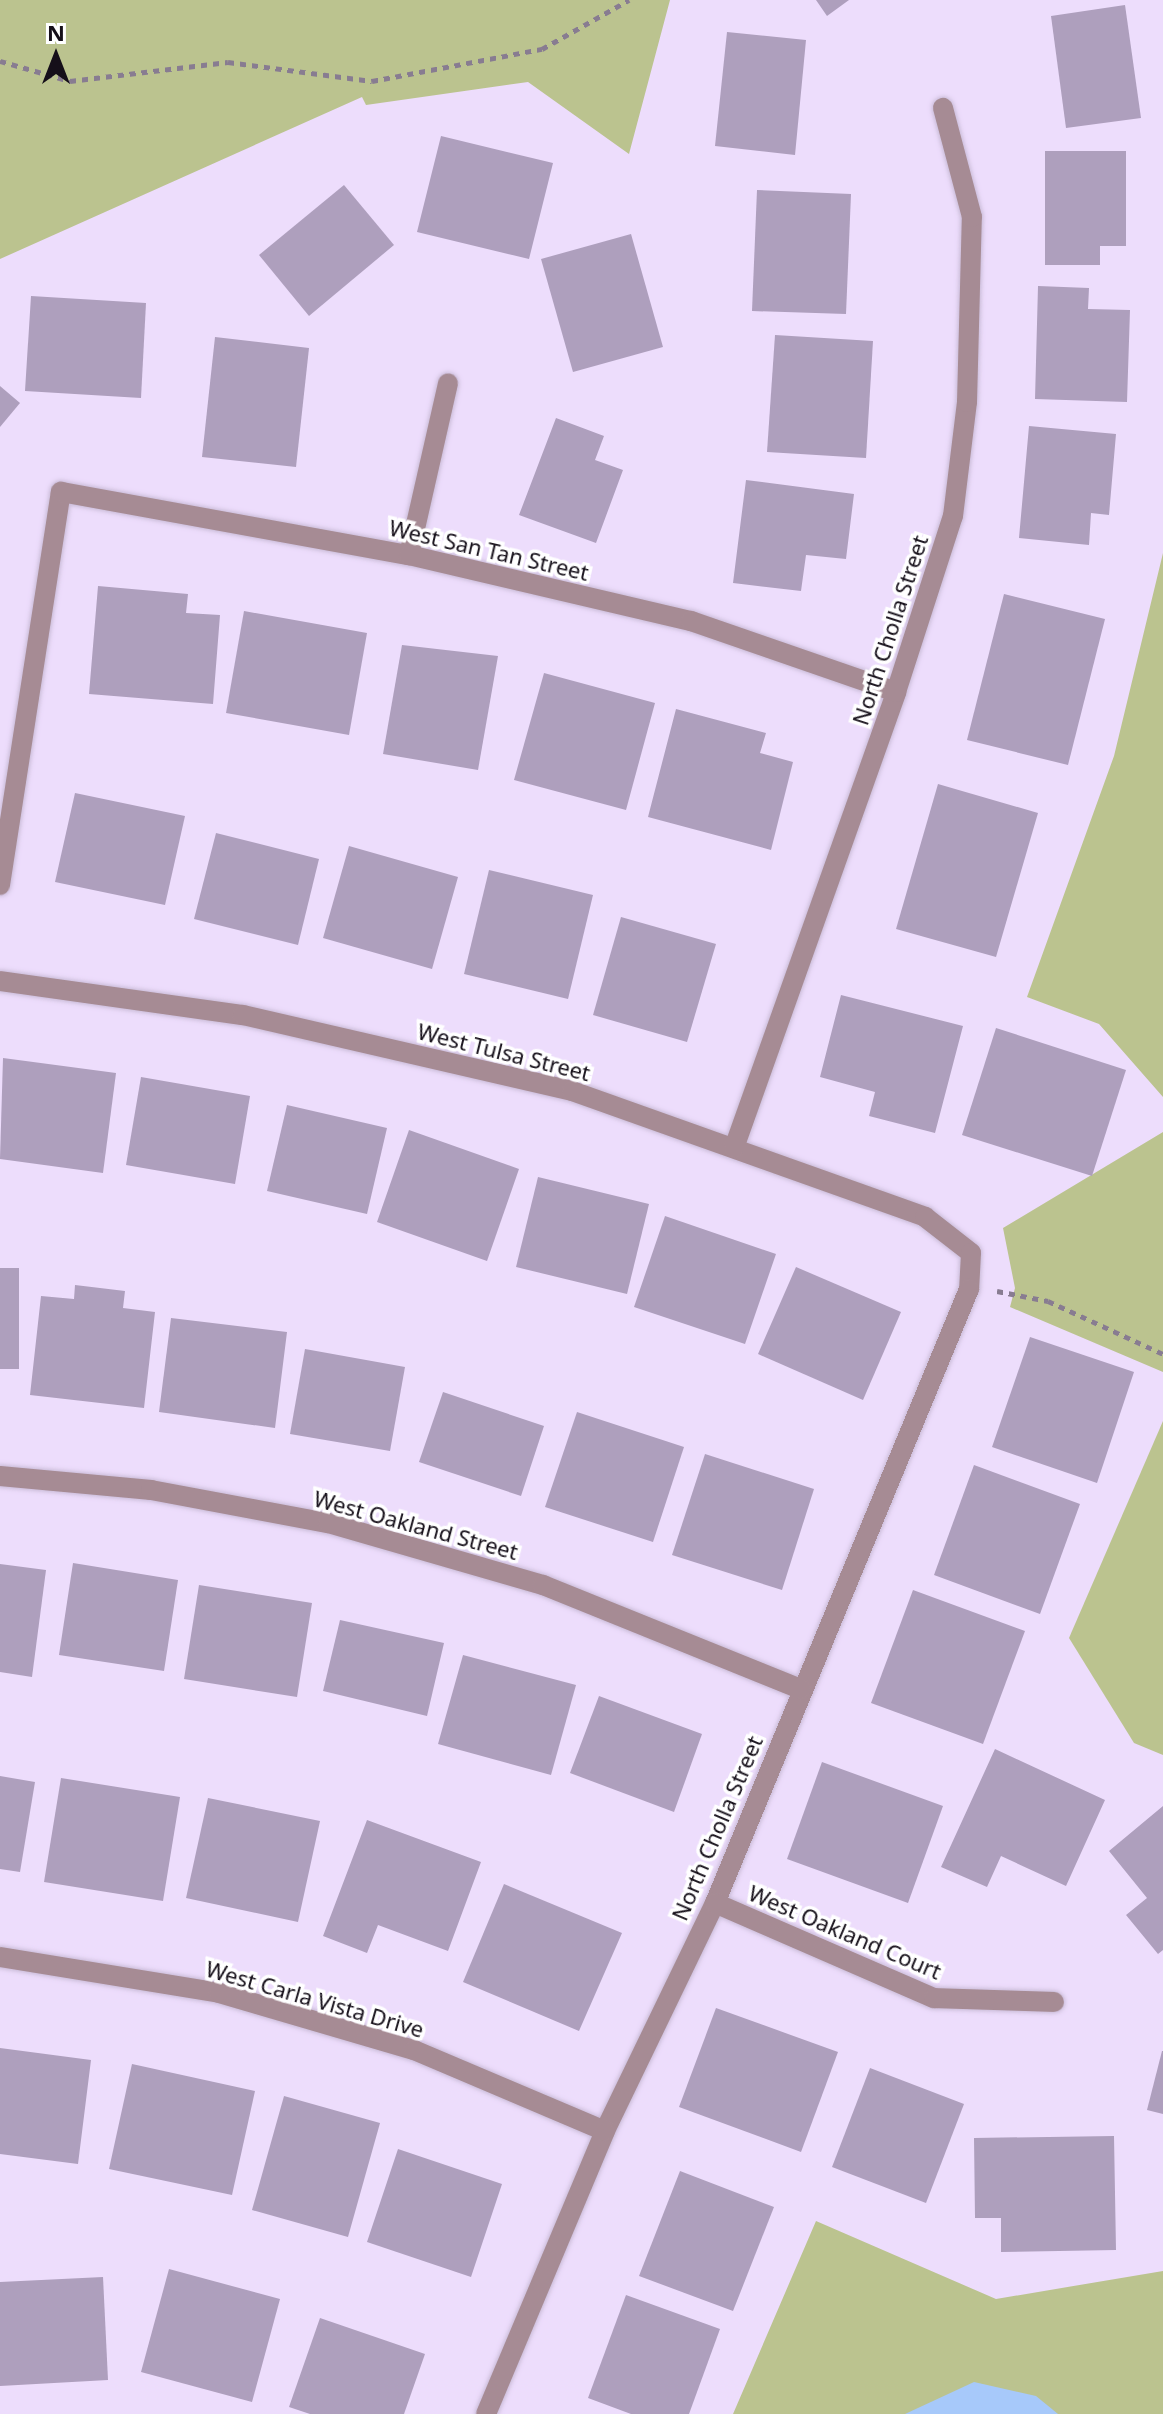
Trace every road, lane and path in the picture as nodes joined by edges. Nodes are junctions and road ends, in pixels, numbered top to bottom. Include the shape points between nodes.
1 (629, 0) edge
2 (0, 61) edge
3 (943, 108) dead end
4 (448, 383) dead end
5 (409, 555) junction
6 (896, 692) junction
7 (0, 885) edge
8 (0, 981) edge
9 (734, 1148) junction
10 (971, 1253) joint
11 (969, 1289) junction
12 (1163, 1354) edge
13 (0, 1476) edge
14 (801, 1689) junction
15 (715, 1903) junction
16 (0, 1957) edge
17 (1054, 2002) dead end
18 (605, 2131) junction
19 (486, 2414) edge

1 - 2 path via 542,49 372,81 228,62 70,81
3 - 6 street, North Cholla Street via 972,217 967,402 953,516
4 - 5 street
5 - 6 street, West San Tan Street via 691,621
5 - 7 street, West San Tan Street via 61,492
6 - 9 street, North Cholla Street
8 - 9 street, West Tulsa Street via 273,1021 572,1091
9 - 10 street, West Tulsa Street via 925,1217
10 - 11 street, North Cholla Street
11 - 12 path via 1048,1301
11 - 14 street, North Cholla Street
13 - 14 street, West Oakland Street via 151,1490 328,1523 543,1585
14 - 15 street, North Cholla Street
15 - 17 street, West Oakland Court via 934,1998
15 - 18 street, North Cholla Street
16 - 18 street, West Carla Vista Drive via 249,2002 414,2050
18 - 19 street, North Cholla Street

